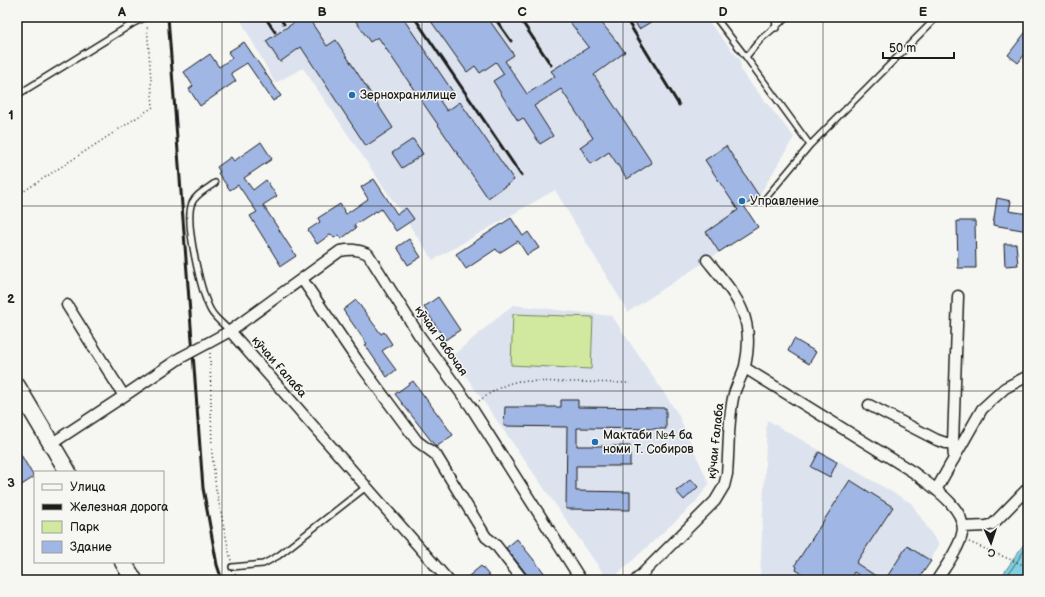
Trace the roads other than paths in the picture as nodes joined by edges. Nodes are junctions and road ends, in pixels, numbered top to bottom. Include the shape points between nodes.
1 (146, 17) edge
2 (715, 17) edge
3 (775, 17) edge
4 (786, 17) edge
5 (937, 17) edge
6 (776, 28) junction
7 (746, 57) junction
8 (17, 95) edge
9 (810, 145) junction
10 (215, 183) dead end
11 (765, 198) dead end
12 (706, 260) dead end
13 (302, 279) junction
14 (958, 296) dead end
15 (67, 305) dead end
16 (230, 331) junction
17 (744, 368) junction
18 (1028, 376) edge
19 (17, 386) edge
20 (124, 396) junction
21 (869, 405) dead end
22 (953, 443) junction
23 (51, 444) junction
24 (954, 459) junction
25 (67, 471) edge
26 (366, 487) junction
27 (1028, 488) edge
28 (936, 490) junction
29 (963, 527) junction
30 (124, 563) edge
31 (232, 567) road end
32 (134, 580) edge
33 (448, 580) edge
34 (523, 580) edge
35 (581, 580) edge
36 (636, 580) edge
37 (937, 580) edge

1 - 8 lane
2 - 7 lane
3 - 6 lane
4 - 6 lane
5 - 9 lane
6 - 7 lane via 761,39
7 - 9 lane
9 - 11 lane
10 - 16 lane via 194,199 189,214 201,287 211,312
12 - 17 street, кӯчаи Ғалаба via 734,293 743,312 748,333
13 - 16 street, кӯчаи Рабочая
13 - 34 street via 416,441 436,455 486,537 495,544
13 - 35 street, кӯчаи Рабочая via 340,251 360,250 368,254 419,335 471,407
14 - 22 street
15 - 20 street
16 - 20 street, bridge via 180,358
16 - 26 street, кӯчаи Ғалаба
17 - 28 street via 913,472
17 - 36 street, кӯчаи Ғалаба via 733,397 724,486 715,501
18 - 24 street via 1005,388 982,409
19 - 23 main road
20 - 23 street
21 - 22 street via 937,440
22 - 24 street
23 - 25 main road
24 - 28 street
26 - 31 lane via 278,556 263,564
26 - 33 street, кӯчаи Ғалаба
27 - 29 street via 993,524
28 - 29 street via 960,516
29 - 37 street via 961,538
30 - 32 main road

